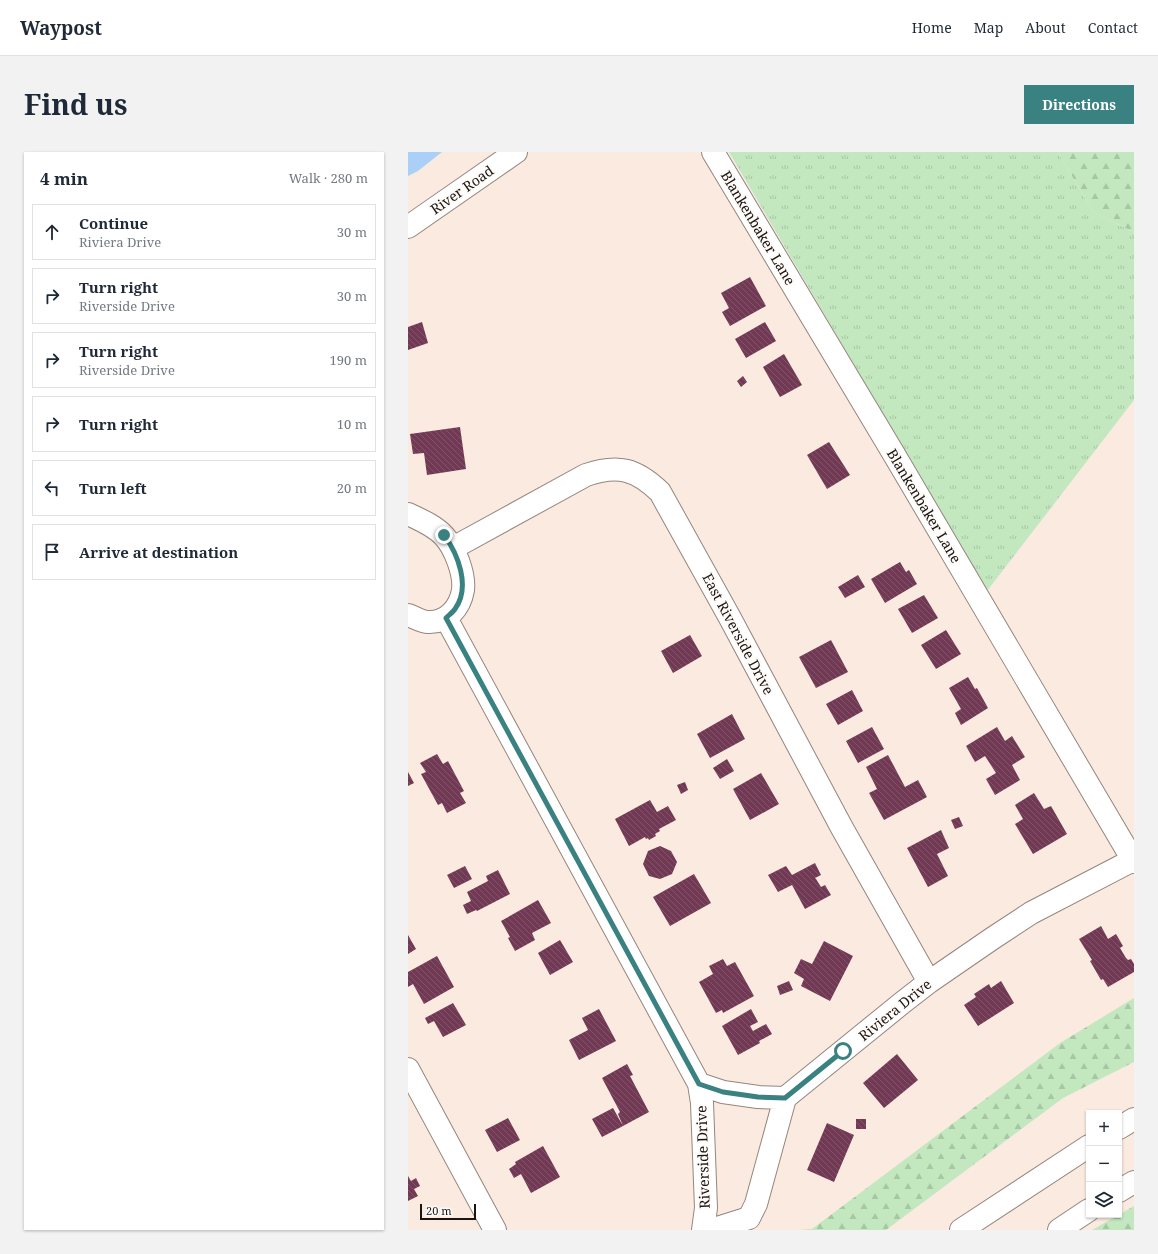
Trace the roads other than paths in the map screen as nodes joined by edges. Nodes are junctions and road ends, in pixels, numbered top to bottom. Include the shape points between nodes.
1 (516, 152) edge
2 (712, 152) edge
3 (408, 227) edge
4 (408, 514) edge
5 (453, 548) junction
6 (408, 615) edge
7 (446, 618) junction
8 (1133, 861) edge
9 (929, 982) junction
10 (408, 1069) edge
11 (699, 1084) junction
12 (785, 1098) junction
13 (1134, 1119) edge
14 (1122, 1126) edge
15 (1086, 1148) edge
16 (1134, 1182) edge
17 (1122, 1189) edge
18 (1086, 1212) edge
19 (495, 1230) edge
20 (703, 1230) edge
21 (711, 1230) edge
22 (961, 1230) edge
23 (1059, 1230) edge

1 - 3 main road, River Road
2 - 8 main road, Blankenbaker Lane
4 - 5 main road via 444,535
5 - 7 main road via 461,568 463,590 456,608
5 - 9 main road, East Riverside Drive via 586,475 600,470 617,469 648,480 664,499 842,828
6 - 7 main road via 427,622
7 - 11 main road, Riverside Drive
8 - 9 main road, Riviera Drive via 1031,913
9 - 12 main road, Riviera Drive
10 - 19 main road
11 - 12 main road, Riverside Drive via 723,1092
11 - 20 main road, Riverside Drive via 706,1208
12 - 21 main road via 756,1204 749,1218
13 - 14 main road
15 - 22 main road
16 - 17 main road
18 - 23 main road

